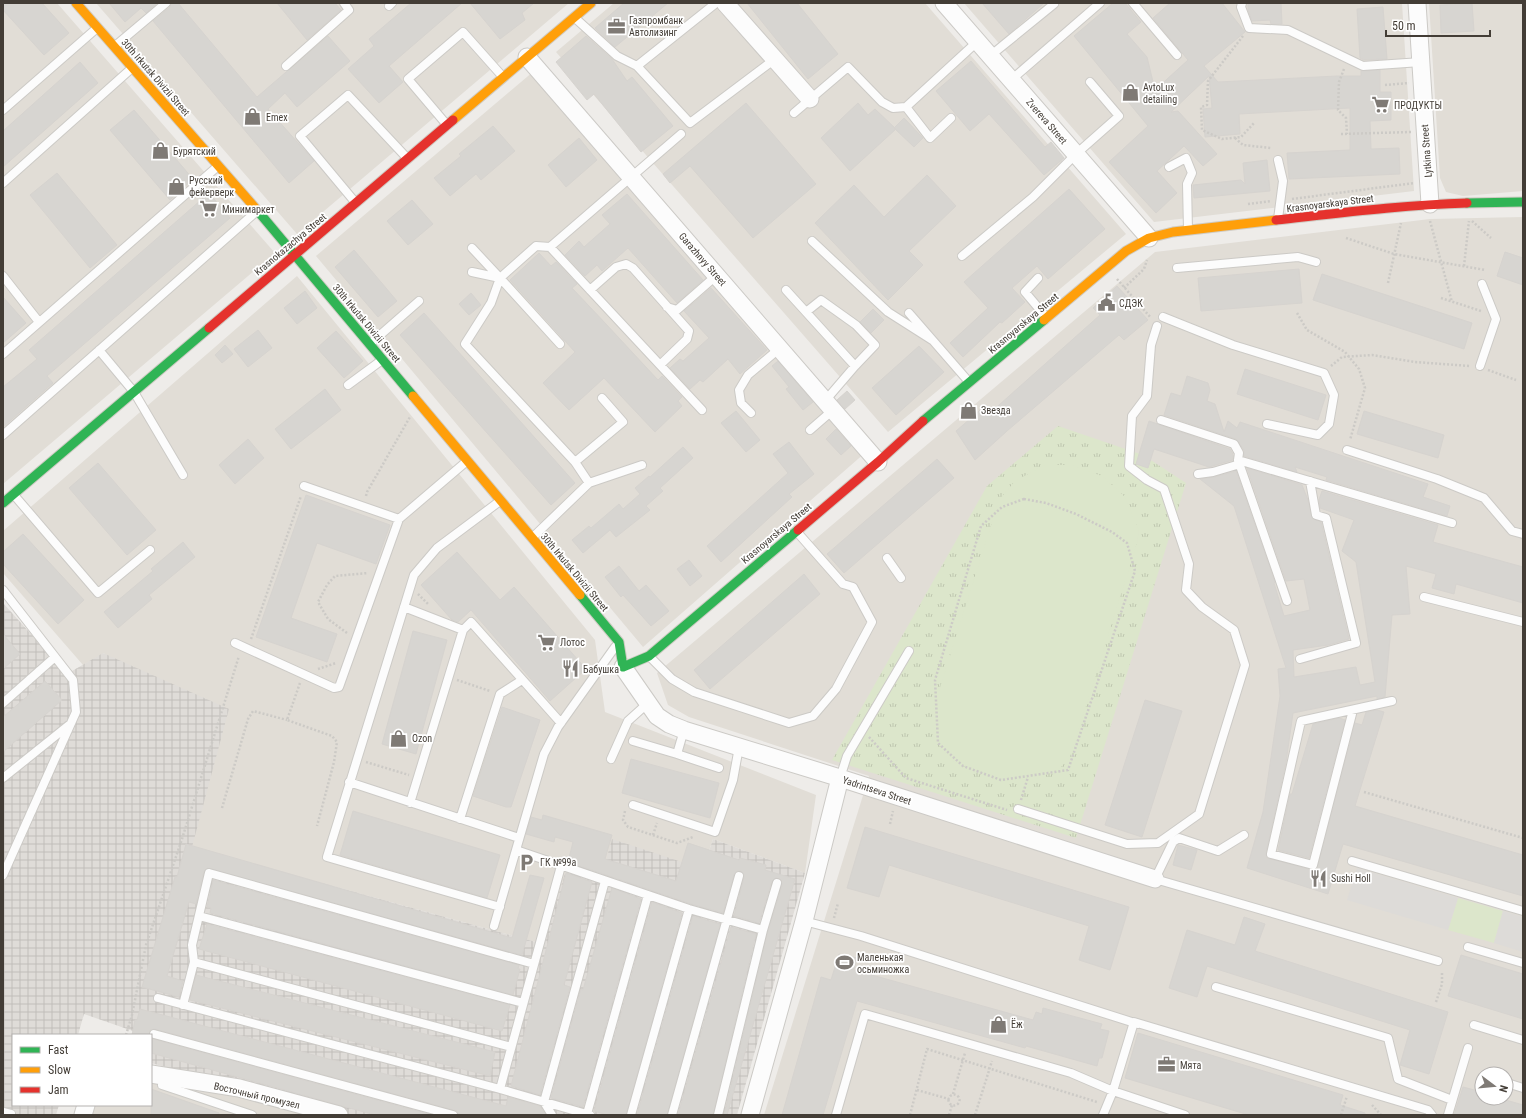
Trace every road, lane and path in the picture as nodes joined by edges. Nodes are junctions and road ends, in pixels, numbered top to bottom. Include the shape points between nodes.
1 (77, 3) edge
2 (166, 3) edge
3 (344, 3) edge
4 (591, 3) edge
5 (716, 3) edge
6 (725, 3) edge
7 (944, 3) edge
8 (1100, 3) edge
9 (1133, 3) edge
10 (1242, 3) edge
11 (1417, 3) edge
12 (1054, 4) edge
13 (574, 17) junction
14 (98, 28) junction
15 (1249, 28) junction
16 (978, 41) junction
17 (114, 47) junction
18 (1177, 55) dead end
19 (990, 56) junction
20 (527, 57) junction
21 (775, 59) junction
22 (1348, 59) junction
23 (1421, 62) junction
24 (286, 66) dead end
25 (637, 66) junction
26 (133, 68) junction
27 (503, 77) junction
28 (1011, 80) junction
29 (1090, 82) dead end
30 (1413, 82) dead end
31 (1385, 85) dead end
32 (810, 99) junction
33 (906, 107) junction
34 (3, 110) edge
35 (794, 113) dead end
36 (951, 118) dead end
37 (1255, 122) dead end
38 (447, 125) junction
39 (1417, 132) dead end
40 (681, 134) dead end
41 (1342, 134) dead end
42 (1347, 134) junction
43 (1236, 138) junction
44 (1271, 148) dead end
45 (1076, 154) junction
46 (408, 159) junction
47 (1278, 160) dead end
48 (218, 166) junction
49 (1169, 167) dead end
50 (632, 177) junction
51 (1428, 182) junction
52 (3, 183) edge
53 (1280, 200) junction
54 (1523, 202) edge
55 (356, 203) junction
56 (1430, 204) junction
57 (1242, 205) dead end
58 (257, 211) junction
59 (1278, 220) junction
60 (1430, 221) dead end
61 (1401, 223) dead end
62 (1188, 230) junction
63 (1346, 238) dead end
64 (1491, 238) dead end
65 (812, 241) dead end
66 (550, 246) junction
67 (1149, 246) junction
68 (472, 248) dead end
69 (295, 254) junction
70 (1394, 254) junction
71 (962, 256) dead end
72 (1316, 262) dead end
73 (1441, 262) junction
74 (1464, 266) junction
75 (1177, 268) dead end
76 (1485, 270) dead end
77 (472, 272) dead end
78 (1112, 274) dead end
79 (717, 275) junction
80 (3, 276) edge
81 (500, 278) junction
82 (1038, 278) dead end
83 (1388, 283) dead end
84 (1482, 284) dead end
85 (1124, 288) junction
86 (590, 290) junction
87 (786, 290) dead end
88 (1440, 298) dead end
89 (419, 301) dead end
90 (1452, 302) junction
91 (667, 306) junction
92 (806, 312) junction
93 (909, 313) dead end
94 (1297, 313) dead end
95 (1495, 316) junction
96 (1163, 317) dead end
97 (1046, 318) junction
98 (39, 322) junction
99 (1156, 328) joint
100 (932, 340) junction
101 (370, 344) junction
102 (560, 344) dead end
103 (780, 348) junction
104 (99, 350) junction
105 (3, 354) edge
106 (1349, 356) junction
107 (383, 359) junction
108 (660, 365) junction
109 (855, 366) junction
110 (1480, 366) junction
111 (1324, 373) junction
112 (1516, 380) dead end
113 (970, 382) junction
114 (348, 385) dead end
115 (134, 392) junction
116 (602, 398) dead end
117 (829, 406) junction
118 (423, 407) junction
119 (702, 410) dead end
120 (751, 413) dead end
121 (1161, 420) dead end
122 (1267, 424) dead end
123 (810, 430) dead end
124 (3, 435) edge
125 (1347, 450) joint
126 (468, 460) junction
127 (575, 462) junction
128 (878, 462) junction
129 (1239, 462) junction
130 (642, 464) dead end
131 (1198, 474) dead end
132 (183, 475) dead end
133 (1310, 481) junction
134 (589, 483) junction
135 (304, 486) joint
136 (14, 494) junction
137 (501, 500) junction
138 (3, 503) edge
139 (363, 507) junction
140 (399, 519) junction
141 (1452, 523) dead end
142 (796, 531) junction
143 (1523, 534) edge
144 (532, 538) junction
145 (150, 550) dead end
146 (887, 558) dead end
147 (381, 572) junction
148 (901, 578) dead end
149 (3, 590) edge
150 (1424, 597) dead end
151 (1287, 601) dead end
152 (404, 607) junction
153 (1523, 622) edge
154 (463, 630) junction
155 (356, 640) junction
156 (619, 642) junction
157 (242, 646) junction
158 (909, 651) dead end
159 (648, 656) junction
160 (55, 657) junction
161 (350, 658) junction
162 (1300, 660) dead end
163 (623, 667) junction
164 (304, 674) junction
165 (448, 678) junction
166 (522, 680) junction
167 (500, 694) junction
168 (1392, 701) dead end
169 (3, 703) edge
170 (648, 703) junction
171 (1352, 710) junction
172 (287, 720) junction
173 (71, 723) junction
174 (561, 723) junction
175 (684, 730) junction
176 (862, 730) junction
177 (632, 741) dead end
178 (739, 747) junction
179 (677, 754) junction
180 (356, 759) junction
181 (612, 759) dead end
182 (719, 768) dead end
183 (1028, 777) junction
184 (3, 778) edge
185 (417, 778) junction
186 (840, 778) junction
187 (349, 782) junction
188 (1364, 792) dead end
189 (410, 803) junction
190 (633, 805) joint
191 (222, 808) dead end
192 (1018, 809) junction
193 (894, 811) dead end
194 (460, 819) junction
195 (890, 824) dead end
196 (317, 826) dead end
197 (710, 831) junction
198 (1244, 835) dead end
199 (519, 838) junction
200 (1523, 838) edge
201 (516, 850) junction
202 (1352, 861) dead end
203 (561, 866) junction
204 (3, 875) edge
205 (739, 876) dead end
206 (1154, 880) junction
207 (605, 881) junction
208 (777, 883) dead end
209 (648, 895) junction
210 (838, 903) dead end
211 (500, 907) junction
212 (689, 909) junction
213 (1523, 911) edge
214 (199, 916) junction
215 (726, 920) junction
216 (804, 921) junction
217 (494, 926) dead end
218 (831, 928) junction
219 (763, 930) junction
220 (1468, 947) dead end
221 (1438, 961) joint
222 (194, 962) junction
223 (1523, 963) edge
224 (534, 964) junction
225 (1216, 988) dead end
226 (158, 998) dead end
227 (1436, 1002) dead end
228 (523, 1003) junction
229 (183, 1005) junction
230 (1140, 1024) junction
231 (1474, 1025) dead end
232 (126, 1034) edge
233 (154, 1034) dead end
234 (1523, 1040) edge
235 (968, 1043) junction
236 (511, 1047) junction
237 (1468, 1048) dead end
238 (994, 1051) junction
239 (963, 1060) junction
240 (989, 1068) junction
241 (160, 1081) edge
242 (1350, 1087) junction
243 (500, 1089) junction
244 (917, 1090) junction
245 (1113, 1091) junction
246 (954, 1094) junction
247 (949, 1099) junction
248 (1452, 1100) junction
249 (544, 1102) junction
250 (952, 1105) junction
251 (1107, 1105) junction
252 (589, 1114) edge
253 (252, 1115) edge
254 (337, 1115) edge
255 (453, 1115) edge
256 (552, 1115) edge
257 (630, 1115) edge
258 (672, 1115) edge
259 (718, 1115) edge
260 (750, 1115) edge
261 (836, 1115) edge
262 (910, 1115) edge
263 (949, 1115) edge
264 (975, 1115) edge
265 (1103, 1115) edge
266 (1185, 1115) edge
267 (1341, 1115) edge
268 (1432, 1115) edge
269 (1448, 1115) edge

1 - 14 street, 30th Irkutsk Divizii Street
2 - 17 lane
3 - 24 lane via 349,10
4 - 13 street, Krasnokazachya Street
5 - 25 lane
6 - 21 street
7 - 16 street, Zvereva Street
8 - 28 lane
9 - 18 lane
10 - 15 lane via 1241,7
11 - 23 street, Lytkina Street
12 - 19 lane
13 - 20 street, Krasnokazachya Street
13 - 25 lane via 617,56
14 - 17 street, 30th Irkutsk Divizii Street
14 - 34 lane
15 - 22 lane via 1288,30
15 - 43 path via 1208,81 1207,105 1201,107 1202,130 1222,139
16 - 19 street, Zvereva Street
16 - 33 lane
17 - 26 street, 30th Irkutsk Divizii Street
19 - 28 street, Zvereva Street
20 - 27 street, Krasnokazachya Street
20 - 50 street, Garazhnyy Street
21 - 25 lane via 690,123
21 - 32 street
22 - 23 lane via 1363,66
22 - 42 path via 1340,82 1338,110 1346,118
23 - 51 street, Lytkina Street
26 - 48 street, 30th Irkutsk Divizii Street
26 - 52 lane
27 - 38 street, Krasnokazachya Street
27 - 38 lane via 463,32 456,37 408,79
28 - 45 street, Zvereva Street
29 - 45 lane via 1119,116
30 - 31 path
32 - 33 lane via 848,67 882,102 893,108
32 - 35 lane
33 - 36 lane via 930,138
37 - 43 path via 1241,137
38 - 46 street, Krasnokazachya Street
39 - 42 path
40 - 50 lane
41 - 42 path
43 - 44 path via 1243,144
45 - 67 street, Zvereva Street
45 - 71 lane via 1033,197
46 - 55 street, Krasnokazachya Street
46 - 55 lane via 348,95 300,136
47 - 53 lane via 1283,181
48 - 58 street, 30th Irkutsk Divizii Street
48 - 98 lane
49 - 62 lane via 1186,158 1192,174 1187,184
50 - 66 lane
50 - 79 street, Garazhnyy Street
51 - 53 path
51 - 56 street, Lytkina Street
53 - 57 path
53 - 59 lane
54 - 56 street, Krasnoyarskaya Street
55 - 69 street, Krasnokazachya Street
56 - 59 street, Krasnoyarskaya Street
58 - 69 street, 30th Irkutsk Divizii Street
58 - 104 lane
59 - 62 street, Krasnoyarskaya Street
60 - 73 path
61 - 70 path
62 - 67 street, Krasnoyarskaya Street
63 - 70 path
64 - 74 path via 1469,218
65 - 100 lane via 888,312
66 - 81 lane via 536,246
66 - 86 lane
67 - 85 path via 1144,269
67 - 97 street, Krasnoyarskaya Street via 1126,251
68 - 81 lane
69 - 101 street, 30th Irkutsk Divizii Street
69 - 115 street, Krasnokazachya Street
70 - 73 path
70 - 83 path
72 - 75 lane via 1298,257
73 - 74 path
73 - 90 path
74 - 76 path
77 - 81 lane
78 - 85 path
79 - 91 lane via 677,310
79 - 103 street, Garazhnyy Street
80 - 98 lane
81 - 102 lane
81 - 127 lane via 491,303 465,344
82 - 97 lane via 1025,292
84 - 95 lane
85 - 99 path
86 - 91 lane via 616,267 626,264 633,268
86 - 108 lane
87 - 92 lane
88 - 90 path
89 - 101 lane
90 - 95 path
91 - 108 lane via 689,331 687,339
92 - 109 lane
92 - 109 lane via 821,300 856,325 875,345
93 - 100 lane
94 - 106 path via 1307,330
95 - 110 lane
96 - 111 lane via 1232,345
97 - 113 street, Krasnoyarskaya Street
98 - 105 lane
99 - 192 lane via 1151,345 1147,396 1132,416 1129,466 1164,489 1189,564 1186,590 1202,607 1234,630 1245,665 1199,814 1158,844 1127,844
100 - 113 lane
101 - 107 street, 30th Irkutsk Divizii Street
103 - 117 street, Garazhnyy Street
103 - 120 lane via 748,375 739,390 741,403
104 - 115 lane
104 - 124 lane
106 - 110 path via 1372,355 1415,362
106 - 111 path via 1342,357
106 - 125 path via 1359,369 1365,388
107 - 114 lane
107 - 118 street, 30th Irkutsk Divizii Street
108 - 119 lane
109 - 117 lane
110 - 112 path
111 - 122 lane via 1334,395 1329,424 1318,435
113 - 128 street, Krasnoyarskaya Street
115 - 132 lane
115 - 136 street, Krasnokazachya Street
116 - 127 lane via 623,422
117 - 123 lane
117 - 128 street, Garazhnyy Street
118 - 126 street, 30th Irkutsk Divizii Street
118 - 139 path via 408,419 367,492
121 - 129 lane via 1234,444 1239,453
125 - 143 lane via 1437,479 1484,498 1512,531
126 - 137 street, 30th Irkutsk Divizii Street
126 - 140 lane
127 - 134 lane
128 - 142 street, Krasnoyarskaya Street
129 - 131 lane via 1213,472
129 - 133 lane
129 - 151 lane
130 - 134 lane
133 - 141 lane
133 - 162 lane via 1316,515 1326,518 1356,642
134 - 144 lane
135 - 139 lane
135 - 157 path
136 - 138 street, Krasnokazachya Street
136 - 145 lane via 98,593
137 - 144 street, 30th Irkutsk Divizii Street
137 - 152 lane via 437,548 414,575
139 - 140 lane
140 - 147 lane
142 - 159 street, Krasnoyarskaya Street
142 - 159 lane via 843,584 853,587 872,622 836,689 813,716 789,723 694,692 672,679
144 - 156 street, 30th Irkutsk Divizii Street
146 - 148 lane
147 - 155 lane
147 - 155 path via 335,576 318,602 328,619
149 - 160 lane
150 - 153 lane
152 - 154 lane
152 - 180 lane
154 - 165 lane
154 - 166 lane via 471,622
155 - 161 lane
156 - 163 street
156 - 174 lane
157 - 164 lane
157 - 232 path via 146,945
158 - 176 lane
159 - 163 street, Krasnoyarskaya Street
160 - 169 lane
160 - 173 lane via 73,680 76,712
161 - 164 path
161 - 164 lane via 339,687 334,688
163 - 170 street, Yadrintseva Street
164 - 172 path
165 - 167 path
165 - 185 lane
166 - 167 lane
166 - 174 lane
167 - 194 lane
168 - 171 lane
170 - 175 street, Yadrintseva Street via 657,716
170 - 181 lane via 628,721
171 - 171 lane via 1301,721 1271,854 1313,865
172 - 191 path via 254,711 248,719
172 - 196 path via 332,736 337,742
173 - 184 lane
173 - 204 lane
174 - 199 lane via 544,754
175 - 178 street, Yadrintseva Street
175 - 179 lane
176 - 186 lane via 847,756
176 - 192 path via 906,778 1012,811
177 - 179 lane
178 - 186 street, Yadrintseva Street
178 - 197 lane via 733,780 715,832
179 - 182 lane
180 - 185 path
180 - 187 lane
183 - 183 path via 1001,780 963,766 938,743 935,680 981,526 1002,507 1024,499 1046,503 1076,514 1112,532 1127,543 1135,571 1068,770
183 - 192 path
185 - 189 lane
186 - 206 street, Yadrintseva Street
186 - 216 street
187 - 189 lane
187 - 211 lane via 326,857
188 - 200 path
189 - 194 lane
190 - 197 lane
190 - 197 path via 626,810 623,820 628,827 677,843
193 - 195 path
194 - 199 lane
198 - 206 lane via 1218,851 1179,838 1173,842
199 - 201 lane
201 - 203 lane
201 - 211 lane
202 - 213 lane
203 - 207 lane
203 - 224 lane
205 - 215 lane
206 - 221 lane
207 - 209 lane
207 - 249 lane
208 - 219 lane
209 - 212 lane
209 - 252 lane
210 - 218 path
211 - 217 lane
212 - 215 lane
212 - 257 lane
214 - 222 lane via 192,945
214 - 224 lane via 209,873
214 - 228 lane
215 - 219 lane
215 - 258 lane
216 - 218 lane
216 - 260 street
218 - 230 lane
219 - 259 lane
220 - 223 lane
221 - 227 path via 1442,966 1442,984
222 - 229 lane
222 - 236 lane
224 - 228 lane
225 - 248 lane via 1388,1038 1398,1079
226 - 229 lane
228 - 236 lane
229 - 243 lane
230 - 242 lane
230 - 245 lane via 1134,1022
231 - 234 lane
233 - 255 lane
235 - 238 lane
235 - 239 path
235 - 261 lane via 865,1014
236 - 243 lane
237 - 248 lane
238 - 240 path
238 - 245 lane via 1071,1073
239 - 240 path
239 - 244 path via 927,1049
239 - 246 path
240 - 251 path
240 - 264 path
241 - 253 lane
241 - 254 street, Восточный промузел via 239,1088
242 - 267 path
242 - 268 lane via 1428,1110
243 - 249 lane
244 - 247 path
244 - 262 path
245 - 251 lane
245 - 266 lane
246 - 247 path
246 - 250 path via 960,1101
247 - 250 path
248 - 269 lane
249 - 252 lane
249 - 256 lane
250 - 263 path
251 - 265 lane

